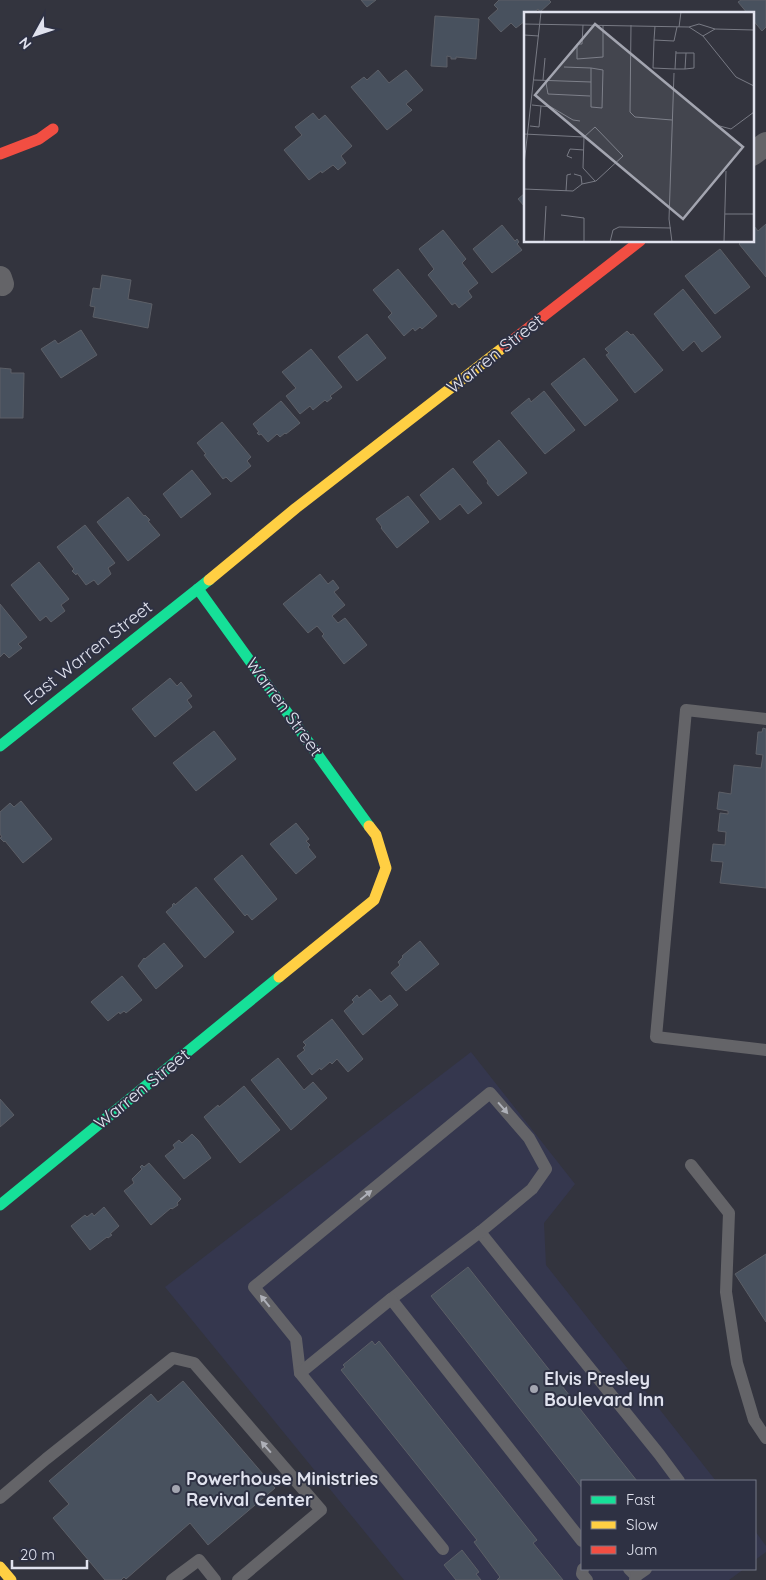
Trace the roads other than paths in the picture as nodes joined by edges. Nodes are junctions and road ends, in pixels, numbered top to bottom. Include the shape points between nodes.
1 (54, 129) dead end
2 (766, 144) edge
3 (754, 153) edge
4 (0, 154) edge
5 (639, 242) edge
6 (198, 589) junction
7 (766, 719) edge
8 (0, 746) edge
9 (766, 1050) edge
10 (691, 1164) dead end
11 (0, 1205) edge
12 (480, 1232) junction
13 (391, 1299) junction
14 (300, 1373) junction
15 (766, 1438) edge
16 (678, 1480) edge
17 (0, 1498) edge
18 (581, 1540) edge
19 (443, 1549) dead end
20 (0, 1567) edge
21 (11, 1580) edge
22 (172, 1580) edge
23 (215, 1580) edge
24 (238, 1580) edge

1 - 4 street via 39,139
2 - 3 street
5 - 6 street, Warren Street via 296,508
6 - 8 street, East Warren Street
6 - 11 street, Warren Street via 376,836 386,868 374,900
7 - 9 lane via 686,710 656,1037
10 - 15 lane via 729,1213 726,1292 737,1363 754,1420
12 - 13 lane
14 -> 12 lane via 296,1339 254,1287 490,1093 529,1138 546,1169 532,1188
12 - 16 lane
13 - 14 lane
13 - 18 lane
14 - 19 lane
24 -> 17 lane via 321,1510 194,1363 173,1358
20 - 21 street
22 - 23 lane via 199,1560

